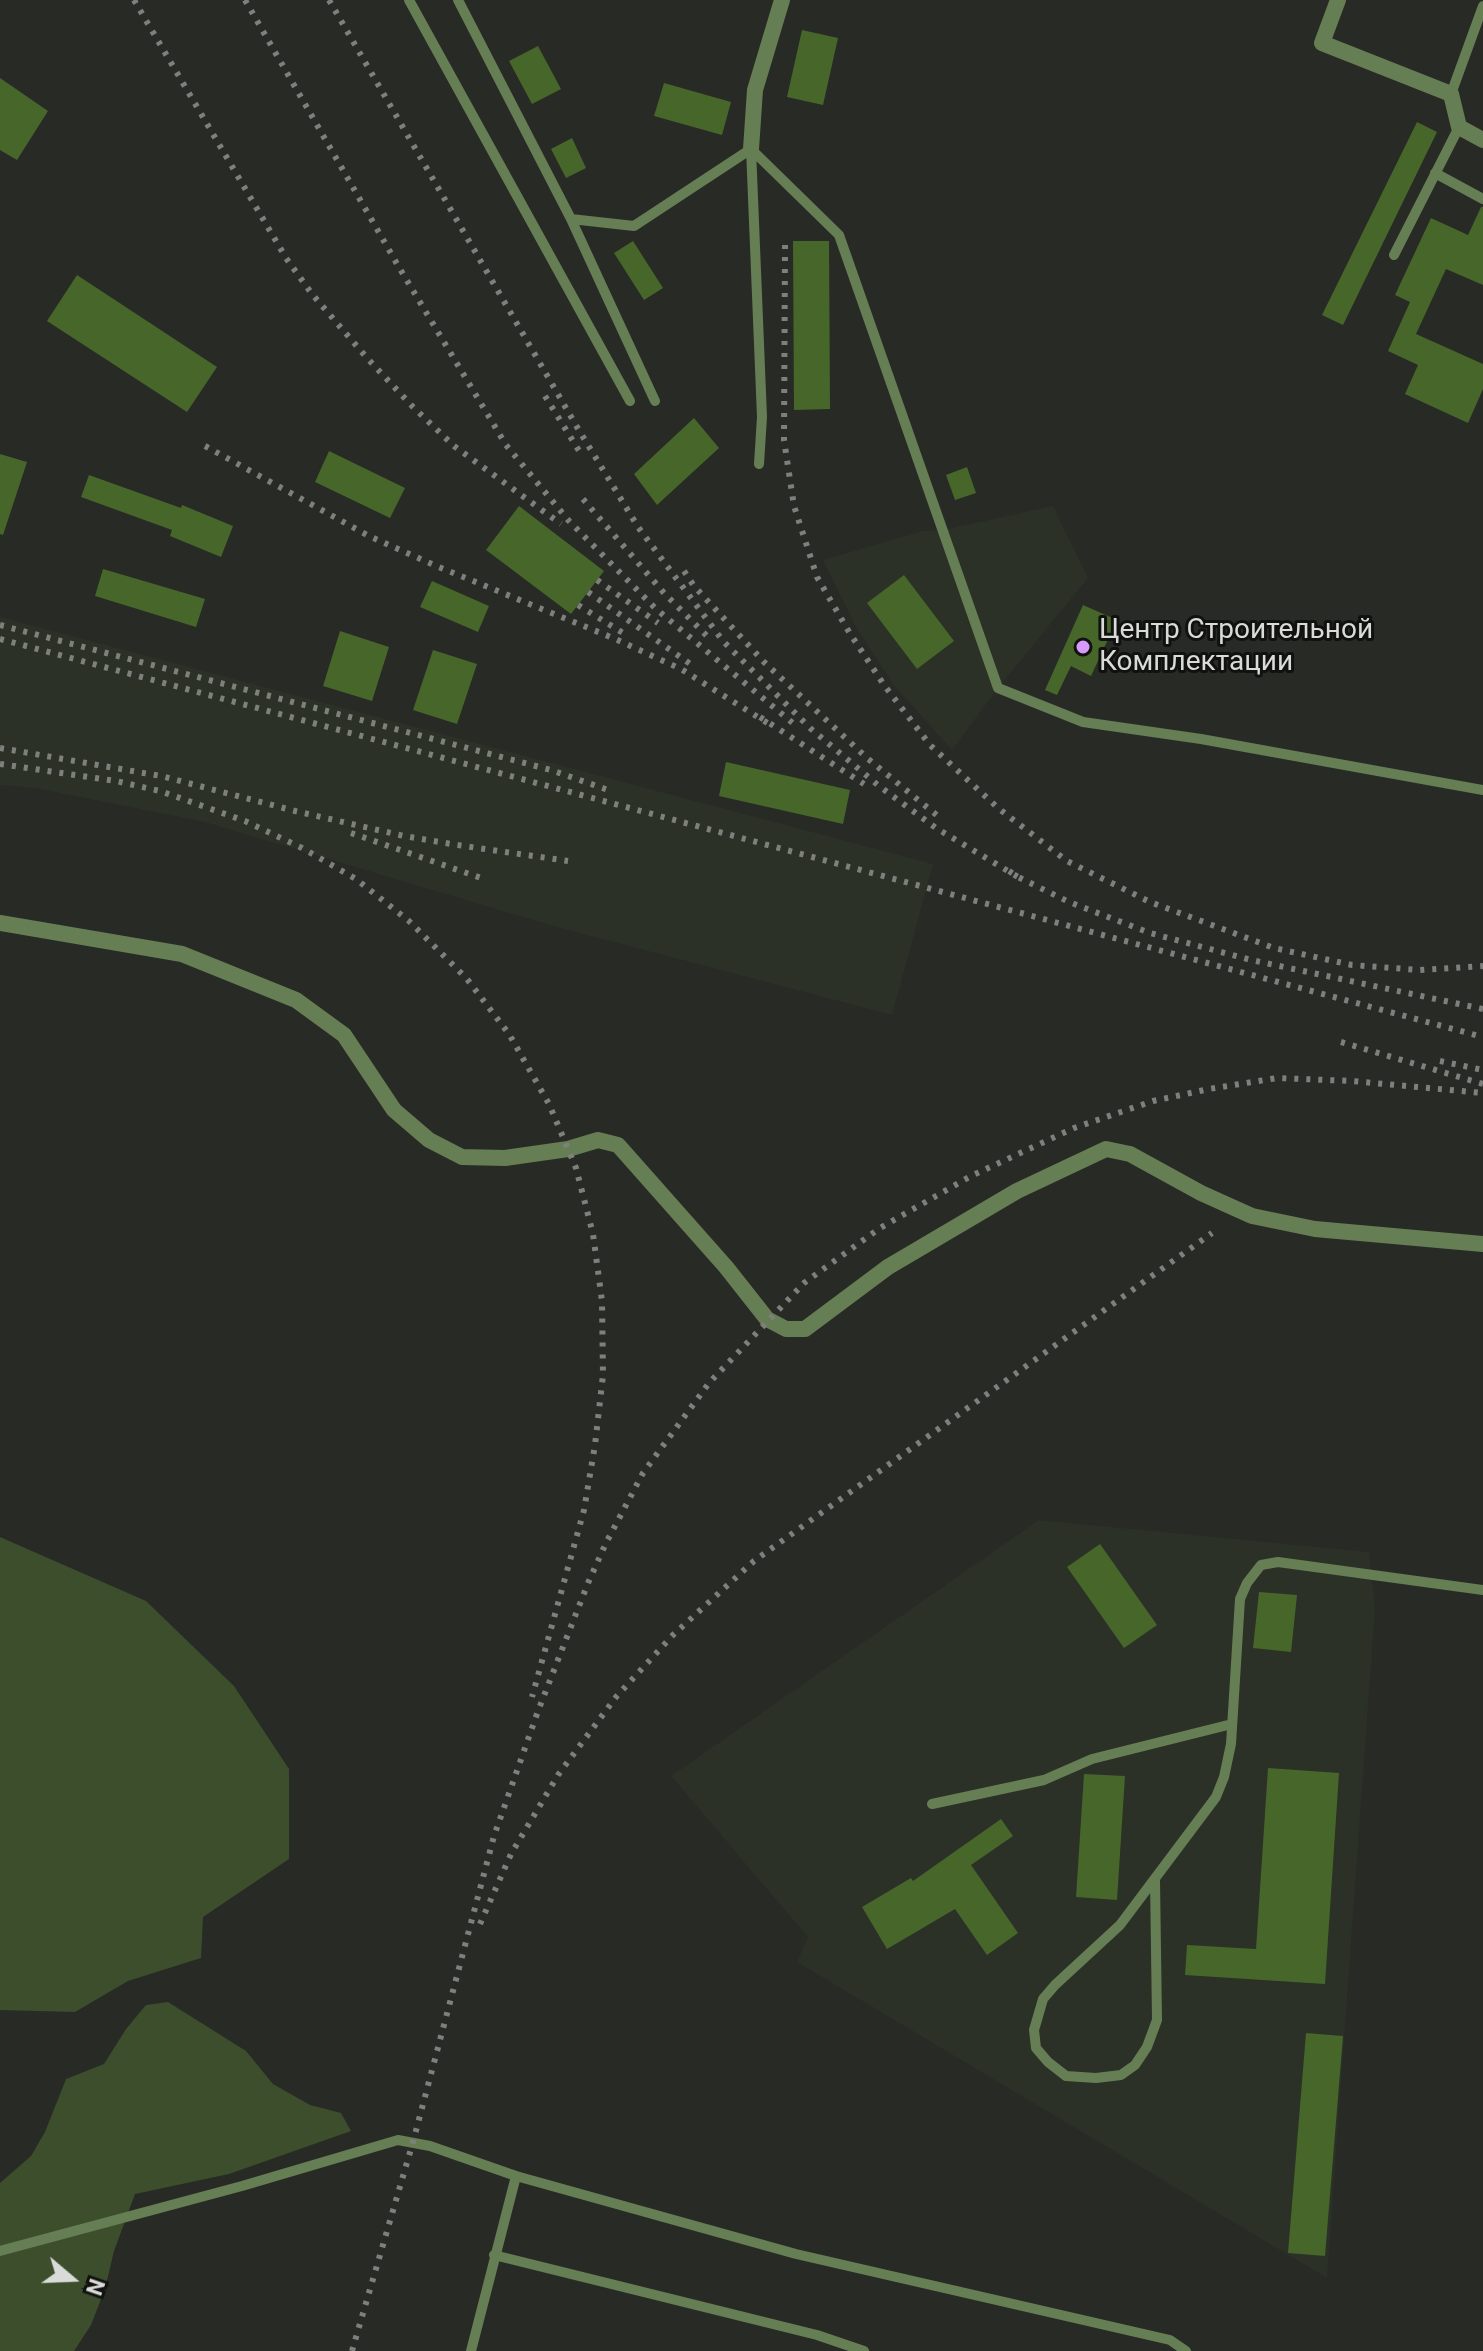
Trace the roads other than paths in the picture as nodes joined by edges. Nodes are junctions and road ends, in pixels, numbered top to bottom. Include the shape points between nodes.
1 (409, 0) edge
2 (458, 0) edge
3 (782, 0) edge
4 (1338, 0) edge
5 (1483, 6) edge
6 (1451, 94) junction
7 (1459, 127) junction
8 (1483, 140) edge
9 (751, 149) junction
10 (1435, 173) junction
11 (1483, 199) edge
12 (571, 219) junction
13 (1394, 255) dead end
14 (630, 401) dead end
15 (655, 401) dead end
16 (759, 464) dead end
17 (1483, 790) edge
18 (0, 923) edge
19 (1483, 1244) edge
20 (1483, 1590) edge
21 (1232, 1724) junction
22 (932, 1804) dead end
23 (1155, 1880) junction
24 (516, 2176) junction
25 (0, 2251) edge
26 (494, 2255) junction
27 (471, 2351) edge
28 (864, 2351) edge
29 (1186, 2351) edge

1 - 14 lane
2 - 12 lane
3 - 9 street via 755,90
4 - 6 street via 1322,43
5 - 6 lane
6 - 7 street
7 - 8 street
7 - 10 lane
9 - 12 lane via 634,226
9 - 16 lane via 762,417
9 - 17 lane via 839,235 998,688 1083,722
10 - 11 lane
10 - 13 lane
12 - 15 lane
18 - 19 street via 182,954 296,1000 344,1035 394,1110 429,1140 462,1157 505,1158 598,1140 618,1145 767,1319 786,1329 805,1329 888,1267 1017,1191 1106,1149 1130,1154 1252,1216 1315,1229
20 - 21 lane via 1278,1562 1261,1565 1240,1599
21 - 22 lane via 1092,1759 1044,1780
21 - 23 lane via 1229,1760 1216,1797
23 - 23 lane via 1120,1925 1043,1999 1034,2030 1036,2048 1066,2076 1121,2075 1147,2047 1157,2020
24 - 25 lane via 398,2140
24 - 26 lane
24 - 29 lane via 796,2254 1170,2340
26 - 27 lane
26 - 28 lane

